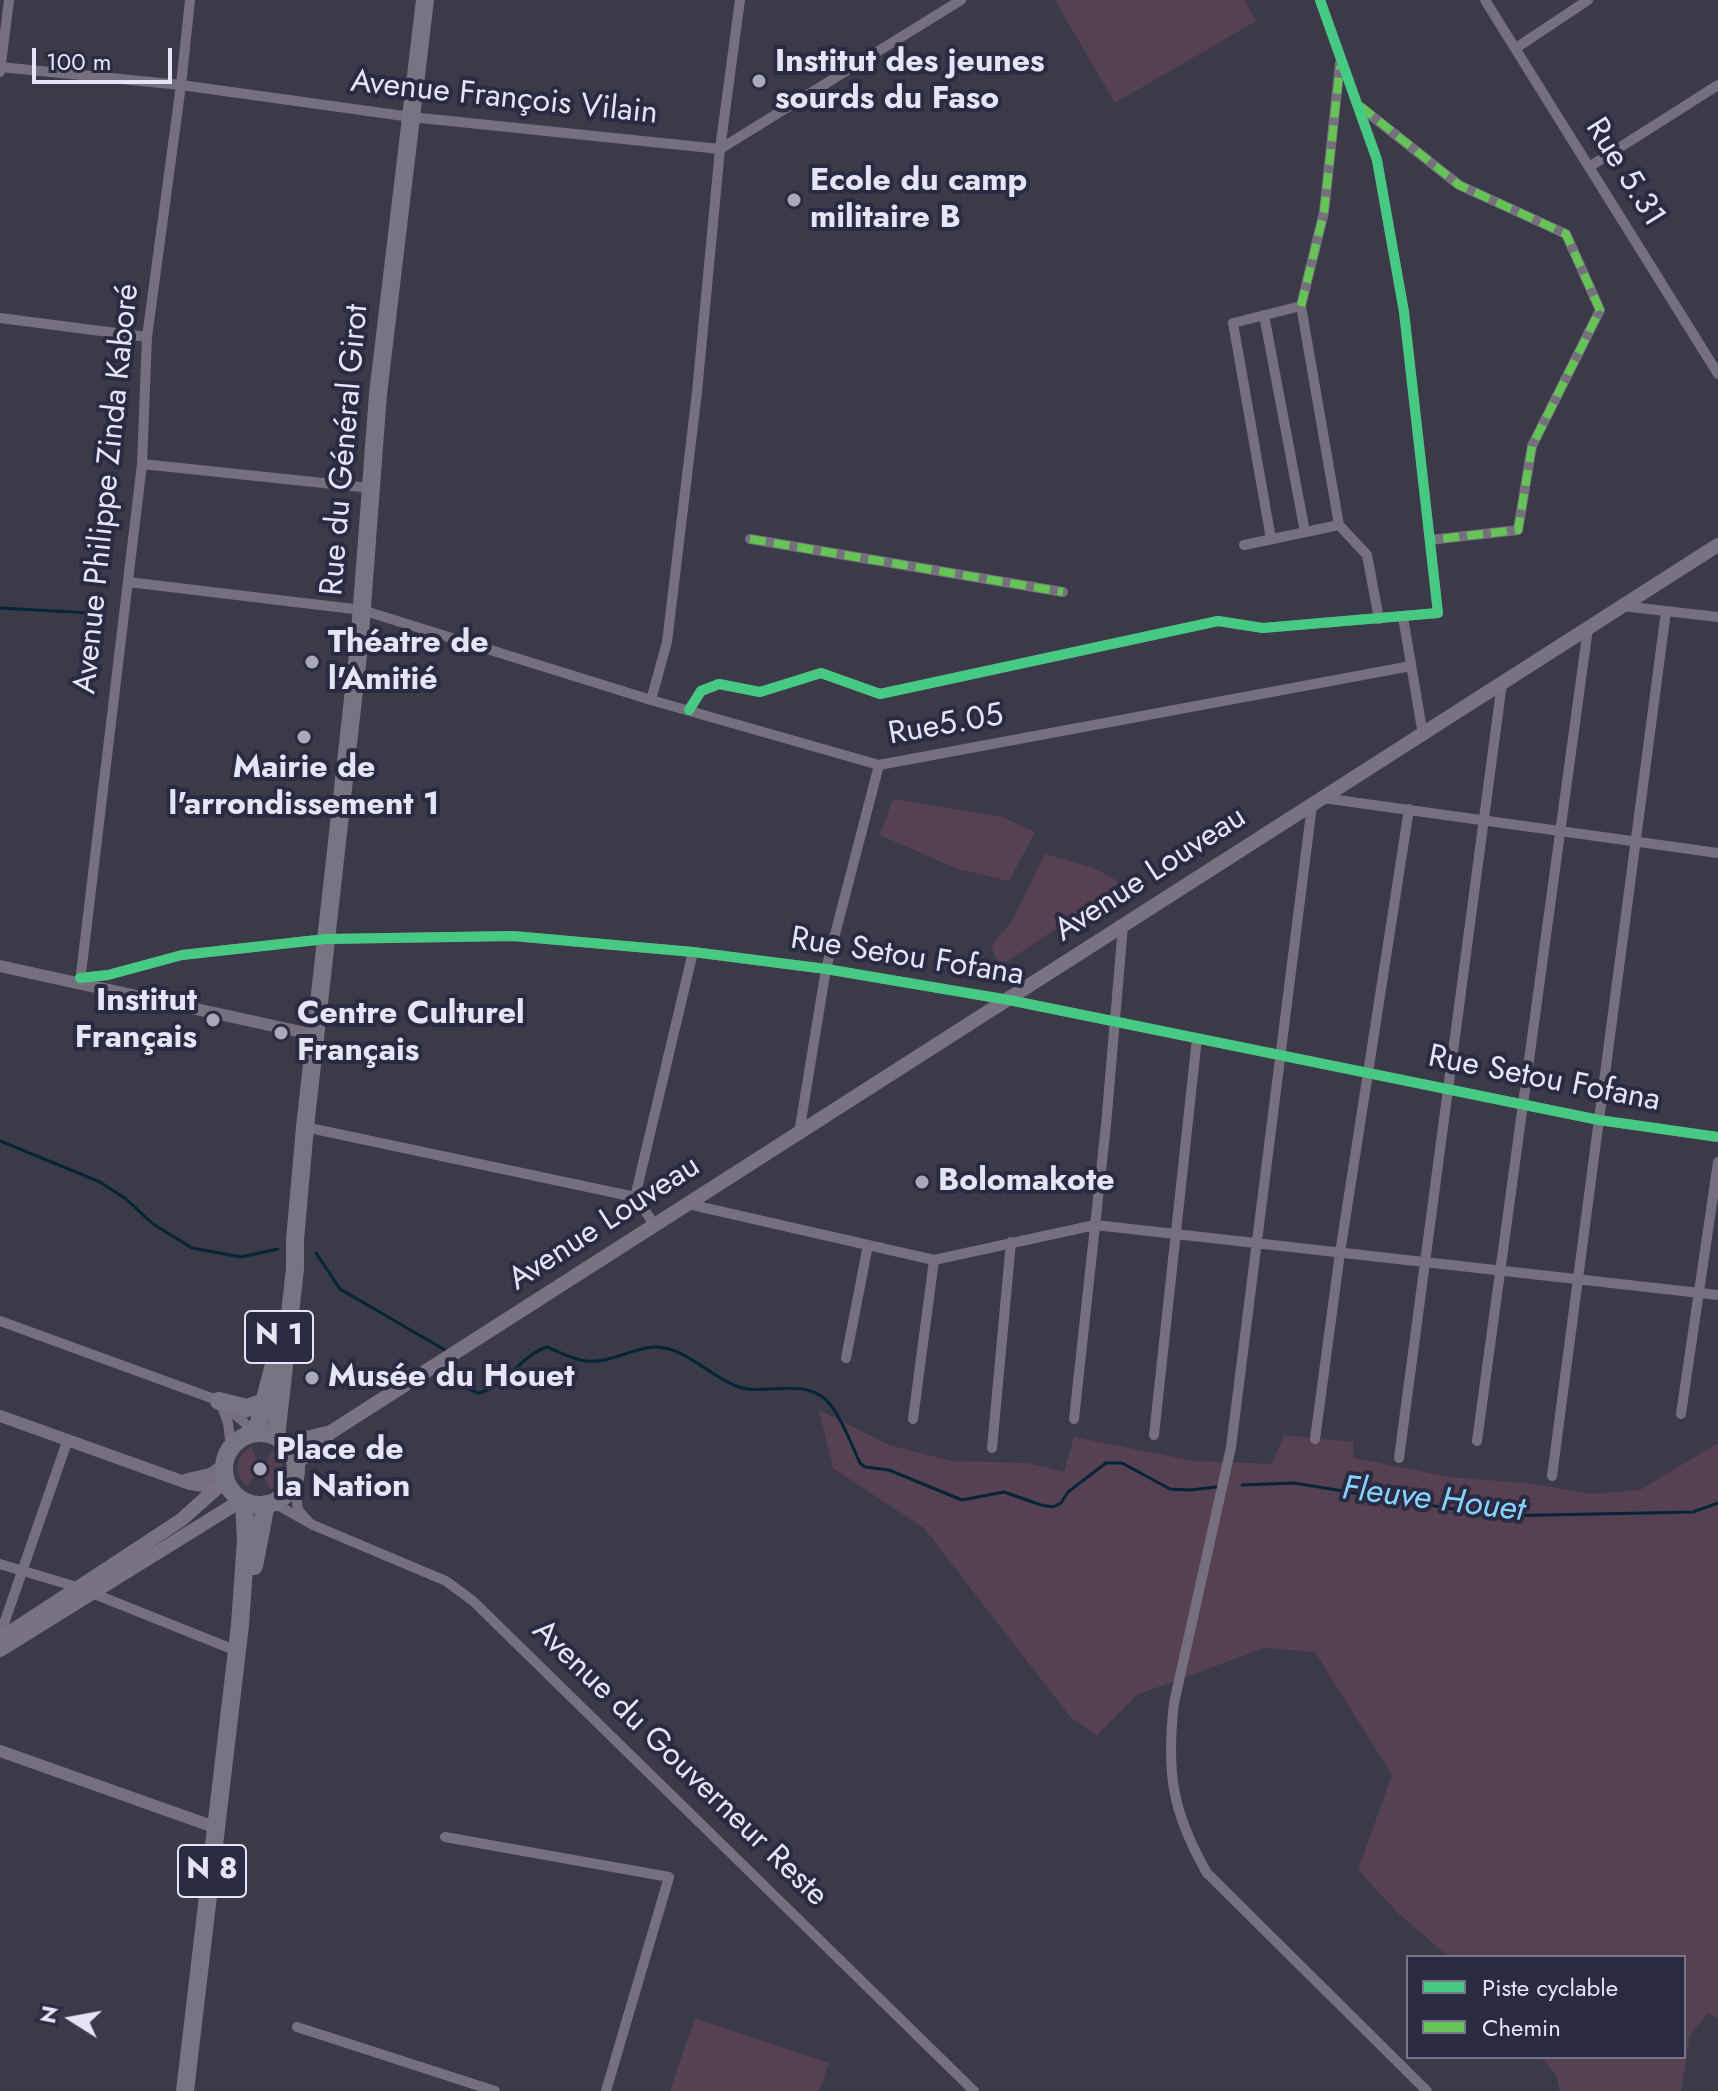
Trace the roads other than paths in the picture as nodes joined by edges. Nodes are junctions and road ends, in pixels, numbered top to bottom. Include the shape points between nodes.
1 (9, 0) edge
2 (190, 0) edge
3 (425, 0) edge
4 (740, 0) edge
5 (961, 0) edge
6 (1320, 0) edge
7 (1485, 0) edge
8 (1588, 0) edge
9 (1516, 48) junction
10 (1341, 58) junction
11 (0, 67) edge
12 (0, 74) edge
13 (181, 85) junction
14 (1718, 85) edge
15 (1357, 103) junction
16 (411, 117) junction
17 (720, 149) junction
18 (1589, 167) junction
19 (1301, 306) junction
20 (1264, 315) junction
21 (0, 318) edge
22 (147, 337) junction
23 (1718, 374) edge
24 (142, 464) junction
25 (371, 488) junction
26 (1339, 525) junction
27 (1305, 532) junction
28 (750, 539) dead end
29 (1271, 539) junction
30 (1430, 540) junction
31 (1244, 545) dead end
32 (1718, 545) edge
33 (128, 582) junction
34 (1063, 592) dead end
35 (1622, 606) junction
36 (362, 610) junction
37 (1666, 611) junction
38 (1403, 617) junction
39 (1718, 617) edge
40 (1379, 619) junction
41 (1588, 628) junction
42 (1411, 666) junction
43 (1502, 683) junction
44 (651, 700) junction
45 (689, 710) junction
46 (1423, 735) junction
47 (879, 765) junction
48 (1318, 801) junction
49 (1409, 809) junction
50 (1484, 821) junction
51 (1561, 830) junction
52 (1636, 840) junction
53 (1718, 853) edge
54 (1123, 926) junction
55 (326, 939) junction
56 (693, 952) junction
57 (0, 966) edge
58 (826, 969) junction
59 (80, 981) junction
60 (1009, 1000) junction
61 (1114, 1022) junction
62 (315, 1035) junction
63 (1197, 1038) junction
64 (1281, 1055) junction
65 (1368, 1073) junction
66 (1448, 1089) junction
67 (1523, 1104) junction
68 (1599, 1120) junction
69 (305, 1127) junction
70 (799, 1133) junction
71 (1718, 1137) edge
72 (1718, 1162) edge
73 (635, 1197) junction
74 (688, 1204) junction
75 (655, 1225) junction
76 (1095, 1225) junction
77 (1175, 1235) junction
78 (295, 1240) junction
79 (1011, 1242) junction
80 (1256, 1244) junction
81 (868, 1245) junction
82 (1340, 1253) junction
83 (934, 1260) junction
84 (1425, 1263) junction
85 (1500, 1273) junction
86 (1578, 1280) junction
87 (1699, 1293) junction
88 (1718, 1295) edge
89 (0, 1321) edge
90 (846, 1358) dead end
91 (218, 1400) junction
92 (264, 1402) junction
93 (1681, 1414) dead end
94 (0, 1416) edge
95 (913, 1419) dead end
96 (1074, 1419) dead end
97 (331, 1432) junction
98 (255, 1433) junction
99 (1154, 1435) dead end
100 (68, 1439) junction
101 (1315, 1439) dead end
102 (280, 1440) junction
103 (1477, 1441) dead end
104 (231, 1447) junction
105 (992, 1448) dead end
106 (1399, 1458) dead end
107 (295, 1471) junction
108 (1552, 1476) dead end
109 (222, 1477) junction
110 (184, 1480) junction
111 (243, 1503) junction
112 (269, 1503) junction
113 (313, 1525) junction
114 (0, 1564) edge
115 (22, 1572) junction
116 (83, 1590) junction
117 (0, 1637) edge
118 (0, 1650) edge
119 (237, 1651) junction
120 (0, 1751) edge
121 (217, 1828) junction
122 (445, 1837) dead end
123 (297, 2027) dead end
124 (185, 2091) edge
125 (495, 2091) edge
126 (606, 2091) edge
127 (974, 2091) edge
128 (1427, 2091) edge

1 - 11 street
2 - 13 street, Avenue Philippe Zinda Kaboré
3 - 16 highway, Rue du Général Girot / N 1
4 - 17 street
5 - 17 street
6 - 10 street
7 - 9 street, Rue 5.31
8 - 9 street
9 - 18 street, Rue 5.31
10 - 15 street
10 - 19 street via 1324,212
11 - 12 street
11 - 13 street, Avenue François Vilain
13 - 16 street, Avenue François Vilain
13 - 22 street, Avenue Philippe Zinda Kaboré
14 - 18 street
15 - 30 street via 1377,160 1404,312
15 - 30 street via 1459,185 1566,234 1600,310 1532,446 1518,530
16 - 17 street, Avenue François Vilain
16 - 25 highway, Rue du Général Girot / N 1
17 - 44 street via 667,642
18 - 23 street, Rue 5.31
19 - 20 street
19 - 26 street
20 - 27 street
20 - 29 street via 1233,323
21 - 22 street
22 - 24 street, Avenue Philippe Zinda Kaboré
24 - 25 street
24 - 33 street, Avenue Philippe Zinda Kaboré
25 - 36 highway, Rue du Général Girot / N 1
26 - 27 street
26 - 40 street via 1367,555
27 - 29 street
28 - 34 street
29 - 31 street
30 - 38 street via 1438,613
32 - 35 main road, Avenue Louveau
33 - 36 street, Rue5.05
33 - 59 street, Avenue Philippe Zinda Kaboré
35 - 37 street
35 - 41 main road, Avenue Louveau
36 - 44 street, Rue5.05
36 - 55 highway, Rue du Général Girot / N 1
37 - 39 street
37 - 52 street
38 - 40 street
38 - 42 street
40 - 45 street via 1263,628 1218,621 880,694 821,673 760,692 719,684 701,691
41 - 43 main road, Avenue Louveau
41 - 51 street
42 - 46 street
42 - 47 street, Rue5.05
43 - 46 main road, Avenue Louveau
43 - 50 street
44 - 45 street, Rue5.05
45 - 47 street, Rue5.05
46 - 48 main road, Avenue Louveau
47 - 58 street
48 - 49 street
48 - 54 main road, Avenue Louveau
48 - 64 street
49 - 50 street
49 - 65 street
50 - 51 street
50 - 66 street
51 - 52 street
51 - 67 street
52 - 53 street
52 - 68 street
54 - 60 main road, Avenue Louveau
54 - 61 street
55 - 56 street, Rue Setou Fofana via 513,936
55 - 59 street, Rue Setou Fofana via 182,955
55 - 62 highway, Rue du Général Girot / N 1
56 - 58 street, Rue Setou Fofana
56 - 73 street
57 - 59 street
58 - 60 street, Rue Setou Fofana
58 - 70 street
59 - 62 street
60 - 61 street, Rue Setou Fofana
60 - 70 main road, Avenue Louveau
61 - 63 street, Rue Setou Fofana
61 - 76 street
62 - 69 highway, Rue du Général Girot / N 1
63 - 64 street, Rue Setou Fofana
63 - 77 street
64 - 65 street, Rue Setou Fofana
64 - 80 street
65 - 66 street, Rue Setou Fofana
65 - 82 street
66 - 67 street, Rue Setou Fofana
66 - 84 street
67 - 68 street, Rue Setou Fofana
67 - 85 street
68 - 71 street, Rue Setou Fofana
68 - 86 street
69 - 73 street
69 - 78 highway, Rue du Général Girot / N 1
70 - 74 main road, Avenue Louveau
72 - 87 street
73 - 75 street
74 - 75 main road, Avenue Louveau
74 - 81 street
75 - 97 main road, Avenue Louveau
76 - 77 street
76 - 79 street
76 - 96 street
77 - 80 street
77 - 99 street
78 - 92 highway, N 1 via 276,1364
78 - 102 highway, N 1
79 - 83 street
79 - 105 street
80 - 82 street
80 - 128 street via 1231,1447 1174,1703 1169,1742 1177,1812 1207,1873
81 - 83 street
81 - 90 street
82 - 84 street
82 - 101 street
83 - 95 street
84 - 85 street
84 - 106 street
85 - 86 street
85 - 103 street
86 - 87 street
86 - 108 street
87 - 88 street
87 - 93 street
89 - 91 street
91 - 92 highway via 247,1408
91 - 98 street
91 - 104 street
92 - 98 highway, N 1
94 - 100 street
97 - 102 main road, Avenue Louveau
97 - 107 main road, Avenue Louveau
98 - 102 highway
98 - 104 highway
100 - 110 street
100 - 115 street
102 - 107 highway via 292,1453
104 - 109 highway
107 - 112 highway via 288,1491
107 - 113 street via 298,1510
109 - 110 street
109 - 110 street via 190,1484
109 - 111 highway
109 - 116 main road via 181,1520
111 - 112 highway
111 - 116 main road
111 - 119 highway, N 8 via 246,1539
112 - 113 street, Avenue du Gouverneur Reste
112 - 119 highway, N 8
113 - 127 street, Avenue du Gouverneur Reste via 446,1581 473,1601
114 - 115 street
115 - 116 street
115 - 117 street
116 - 117 main road
116 - 118 main road
116 - 119 street
119 - 121 highway, N 8
120 - 121 street
121 - 124 highway, N 8
122 - 126 street via 669,1877
123 - 125 street

